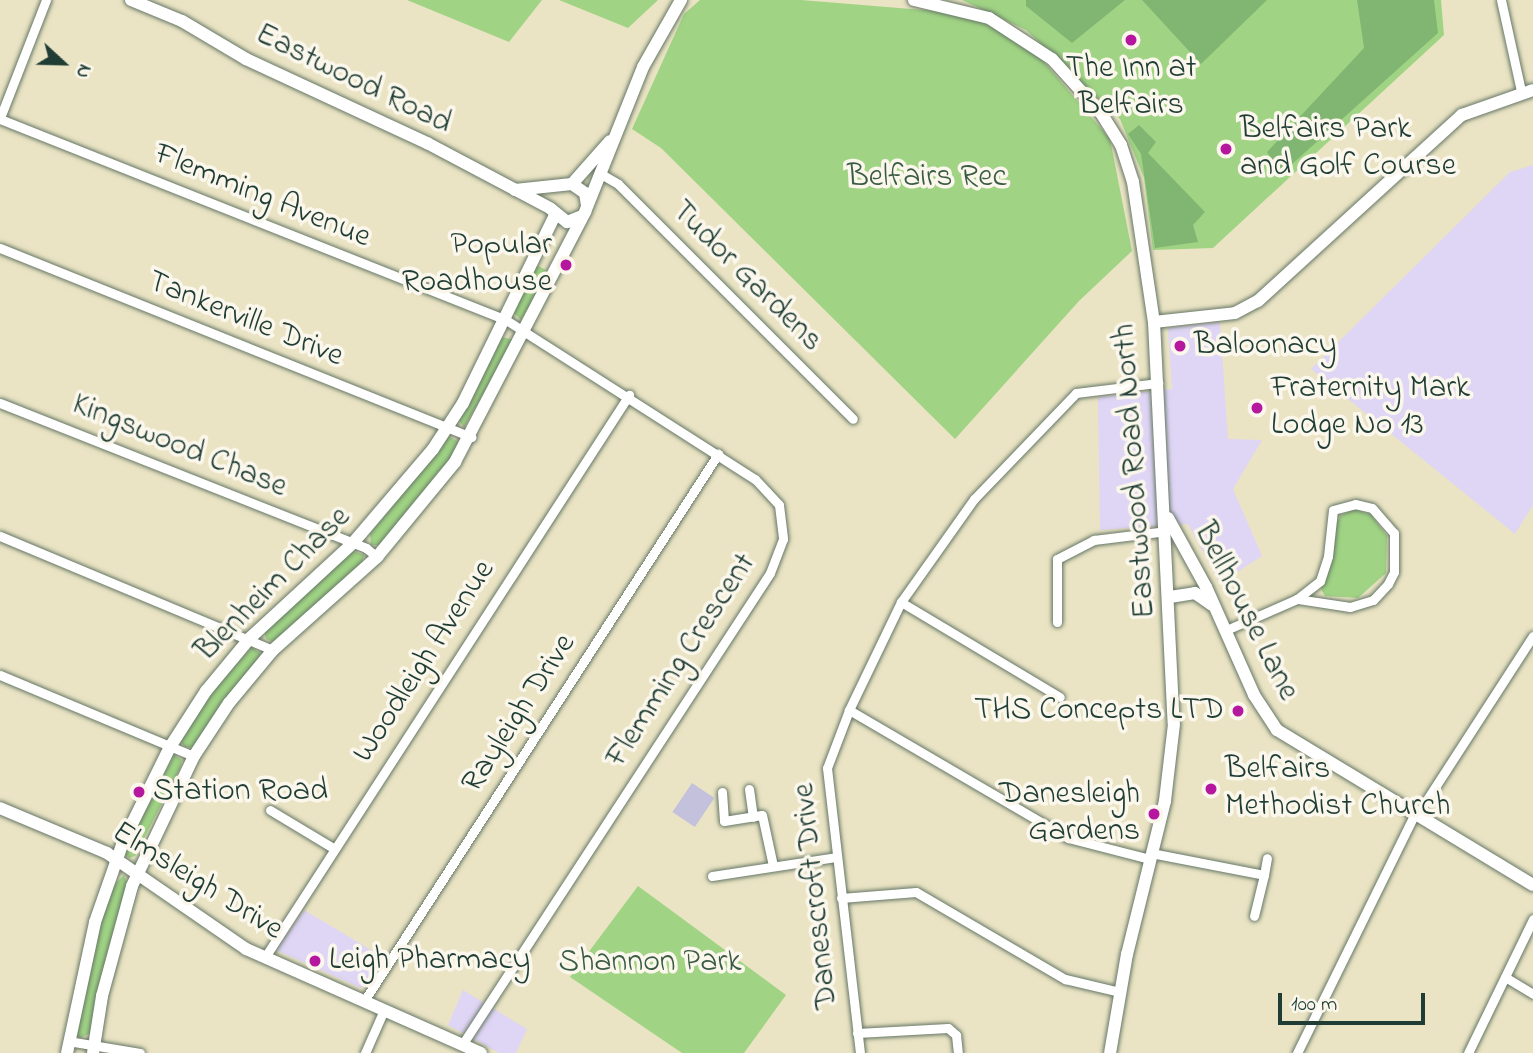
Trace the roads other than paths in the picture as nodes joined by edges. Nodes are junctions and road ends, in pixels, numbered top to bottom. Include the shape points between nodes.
1 (46, 0) edge
2 (131, 0) edge
3 (681, 0) edge
4 (914, 0) edge
5 (1501, 0) edge
6 (1527, 90) edge
7 (0, 119) edge
8 (615, 135) junction
9 (601, 174) junction
10 (572, 184) junction
11 (557, 188) junction
12 (515, 190) junction
13 (552, 211) junction
14 (585, 211) junction
15 (0, 248) edge
16 (506, 320) junction
17 (1154, 322) junction
18 (527, 330) junction
19 (1158, 383) junction
20 (629, 396) junction
21 (0, 402) edge
22 (853, 419) dead end
23 (448, 427) junction
24 (471, 437) junction
25 (718, 454) junction
26 (1165, 512) junction
27 (1166, 531) junction
28 (0, 536) edge
29 (353, 543) junction
30 (1186, 552) junction
31 (1168, 556) junction
32 (377, 557) junction
33 (1201, 578) junction
34 (1195, 593) junction
35 (1170, 597) junction
36 (1297, 599) junction
37 (901, 602) junction
38 (1212, 605) junction
39 (1057, 622) dead end
40 (1224, 631) junction
41 (1533, 636) edge
42 (250, 638) junction
43 (273, 650) junction
44 (0, 675) edge
45 (1060, 697) dead end
46 (849, 710) junction
47 (170, 747) junction
48 (194, 756) junction
49 (749, 789) dead end
50 (722, 792) dead end
51 (0, 808) edge
52 (270, 810) dead end
53 (1416, 814) junction
54 (752, 817) junction
55 (332, 848) junction
56 (1150, 856) junction
57 (836, 857) junction
58 (1267, 858) dead end
59 (117, 860) junction
60 (772, 866) junction
61 (137, 873) junction
62 (1264, 875) junction
63 (712, 876) dead end
64 (1533, 885) edge
65 (841, 898) junction
66 (1254, 916) dead end
67 (1533, 919) edge
68 (265, 957) junction
69 (1505, 978) junction
70 (1120, 992) junction
71 (1533, 994) edge
72 (364, 1001) junction
73 (384, 1010) junction
74 (857, 1033) junction
75 (462, 1045) junction
76 (68, 1047) edge
77 (94, 1049) edge
78 (141, 1053) edge
79 (365, 1053) edge
80 (481, 1053) edge
81 (859, 1053) edge
82 (958, 1053) edge
83 (1110, 1053) edge
84 (1297, 1053) edge
85 (1468, 1053) edge

1 - 7 street
2 - 12 street, Eastwood Road via 182,21 246,59 427,143
3 - 8 street via 669,15
4 - 17 street, Eastwood Road North via 962,9 1012,30 1052,59 1101,113 1121,145 1133,182
5 - 6 street
6 - 17 street via 1462,114 1258,301 1235,313
7 - 16 street, Flemming Avenue
8 - 9 street
8 - 10 street via 598,160
9 - 14 street
9 - 22 street, Tudor Gardens via 618,184
10 - 11 street
10 - 14 street via 585,193
11 - 12 street
11 - 13 street
12 - 13 street, Eastwood Road
13 - 14 street via 567,222
13 - 16 street, Blenheim Chase
14 - 18 street, Blenheim Chase
15 - 23 street, Tankerville Drive
16 - 18 street, Flemming Crescent
16 - 23 street, Blenheim Chase
17 - 19 street, Eastwood Road North
18 - 20 street, Flemming Crescent
18 - 24 street, Blenheim Chase
19 - 26 street, Eastwood Road North
19 - 37 street, Danescroft Drive via 1088,389 1066,400 974,499
20 - 25 street, Flemming Crescent
20 - 55 street, Woodleigh Avenue
21 - 29 street, Kingswood Chase
23 - 24 street, Tankerville Drive
23 - 29 street, Blenheim Chase
24 - 32 street, Blenheim Chase via 432,494
25 - 72 street, Rayleigh Drive
25 - 75 street, Flemming Crescent via 769,490 779,505 784,522 780,556
26 - 27 street, Eastwood Road North
26 - 30 street, Bellhouse Lane
27 - 31 street, Eastwood Road North
27 - 39 street via 1094,540 1057,559
28 - 42 street
29 - 32 street, Kingswood Chase
29 - 42 street, Blenheim Chase
30 - 31 street
30 - 33 street, Bellhouse Lane
31 - 35 street, Eastwood Road North
32 - 43 street, Blenheim Chase
33 - 34 street
33 - 38 street, Bellhouse Lane
34 - 35 street
34 - 38 street
35 - 56 street, Eastwood Road North via 1173,750
36 - 36 street via 1320,581 1333,510 1355,504 1372,508 1394,533 1394,572 1388,584 1373,600 1350,607
36 - 40 street
37 - 45 street
37 - 46 street, Danescroft Drive
38 - 40 street, Bellhouse Lane
40 - 53 street, Bellhouse Lane via 1254,695 1277,730
41 - 53 street
42 - 43 street
42 - 47 street, Blenheim Chase via 206,691
43 - 48 street, Blenheim Chase via 229,703
44 - 47 street
46 - 56 street via 1068,838
46 - 57 street, Danescroft Drive via 827,768
47 - 48 street
47 - 59 street, Blenheim Chase
48 - 61 street, Blenheim Chase
49 - 54 street
50 - 54 street via 724,821
51 - 59 street, Elmsleigh Drive
52 - 55 street
53 - 64 street, Bellhouse Lane
53 - 84 street
54 - 60 street via 762,816
55 - 68 street, Woodleigh Avenue
56 - 62 street
56 - 70 street, Eastwood Road North
57 - 60 street
57 - 65 street, Danescroft Drive
58 - 62 street
59 - 61 street, Elmsleigh Drive
59 - 76 street, Blenheim Chase via 82,968
60 - 63 street
61 - 68 street, Elmsleigh Drive via 246,949
61 - 77 street, Blenheim Chase via 112,956
62 - 66 street
65 - 70 street via 916,892 1065,979
65 - 74 street, Danescroft Drive
67 - 69 street
68 - 72 street, Elmsleigh Drive
69 - 71 street
69 - 85 street
70 - 83 street, Eastwood Road North
72 - 73 street, Elmsleigh Drive
73 - 75 street, Elmsleigh Drive
73 - 79 street
74 - 81 street, Danescroft Drive
74 - 82 street via 948,1028 956,1035
75 - 80 street, Elmsleigh Drive
76 - 77 street
77 - 78 street

